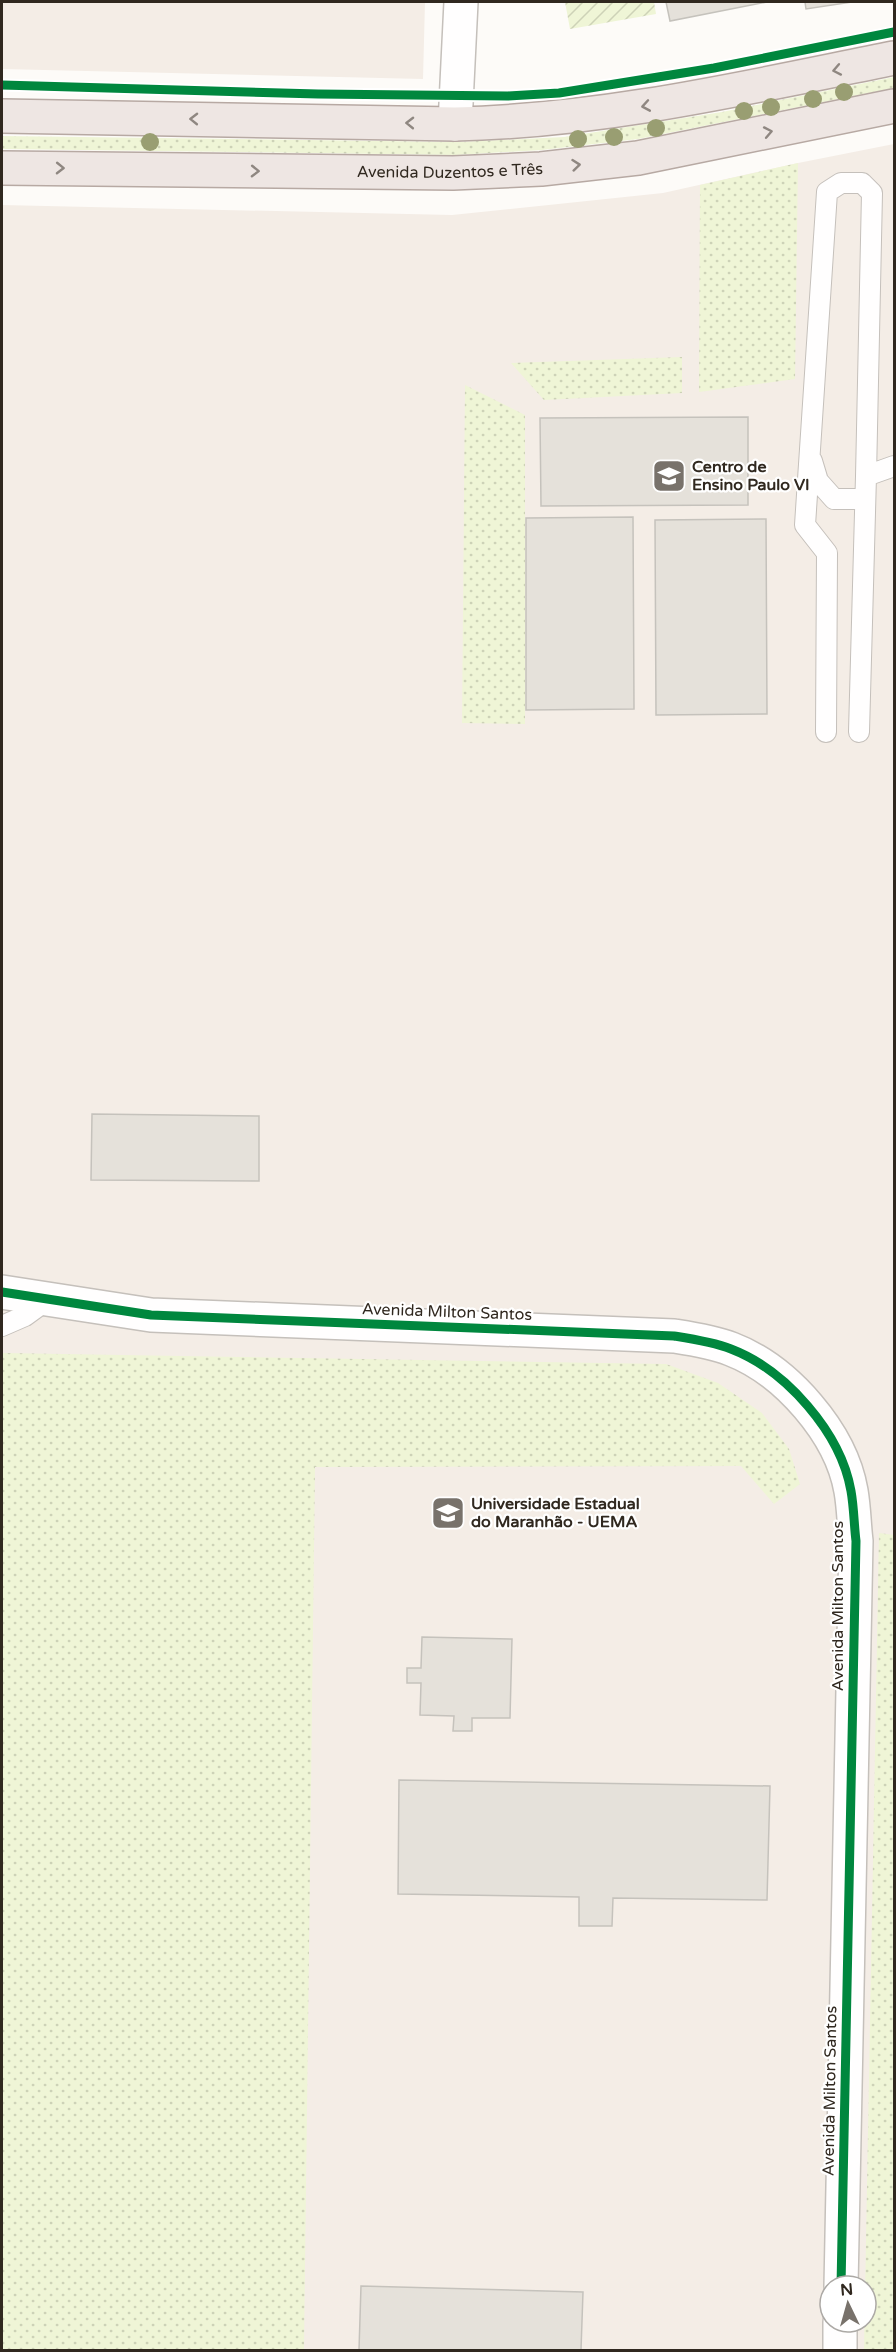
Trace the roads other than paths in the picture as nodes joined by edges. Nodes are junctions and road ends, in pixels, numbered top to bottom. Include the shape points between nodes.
1 (461, 2) edge
2 (894, 58) edge
3 (894, 106) edge
4 (2, 116) edge
5 (454, 124) junction
6 (2, 168) edge
7 (810, 453) junction
8 (894, 466) edge
9 (866, 476) junction
10 (865, 499) junction
11 (826, 732) dead end
12 (859, 732) dead end
13 (2, 1292) edge
14 (47, 1300) junction
15 (2, 1326) edge
16 (841, 2274) edge
17 (840, 2334) edge
18 (840, 2350) edge

1 - 5 street
2 -> 5 main road via 608,112 506,123
6 -> 3 main road, Avenida Duzentos e Três via 453,173 541,169 638,158
5 -> 4 main road
7 - 9 lane via 827,192 841,183 862,183 872,193
7 - 10 lane via 818,482 834,498
7 - 11 lane via 805,525 827,553
8 - 9 lane
9 - 10 lane
10 - 12 lane
13 - 14 street, Avenida Milton Santos
14 - 15 lane
14 - 16 street, Avenida Milton Santos via 151,1315 674,1336 713,1344 754,1360 794,1391 813,1413 844,1467 851,1490 856,1541
17 - 18 street

